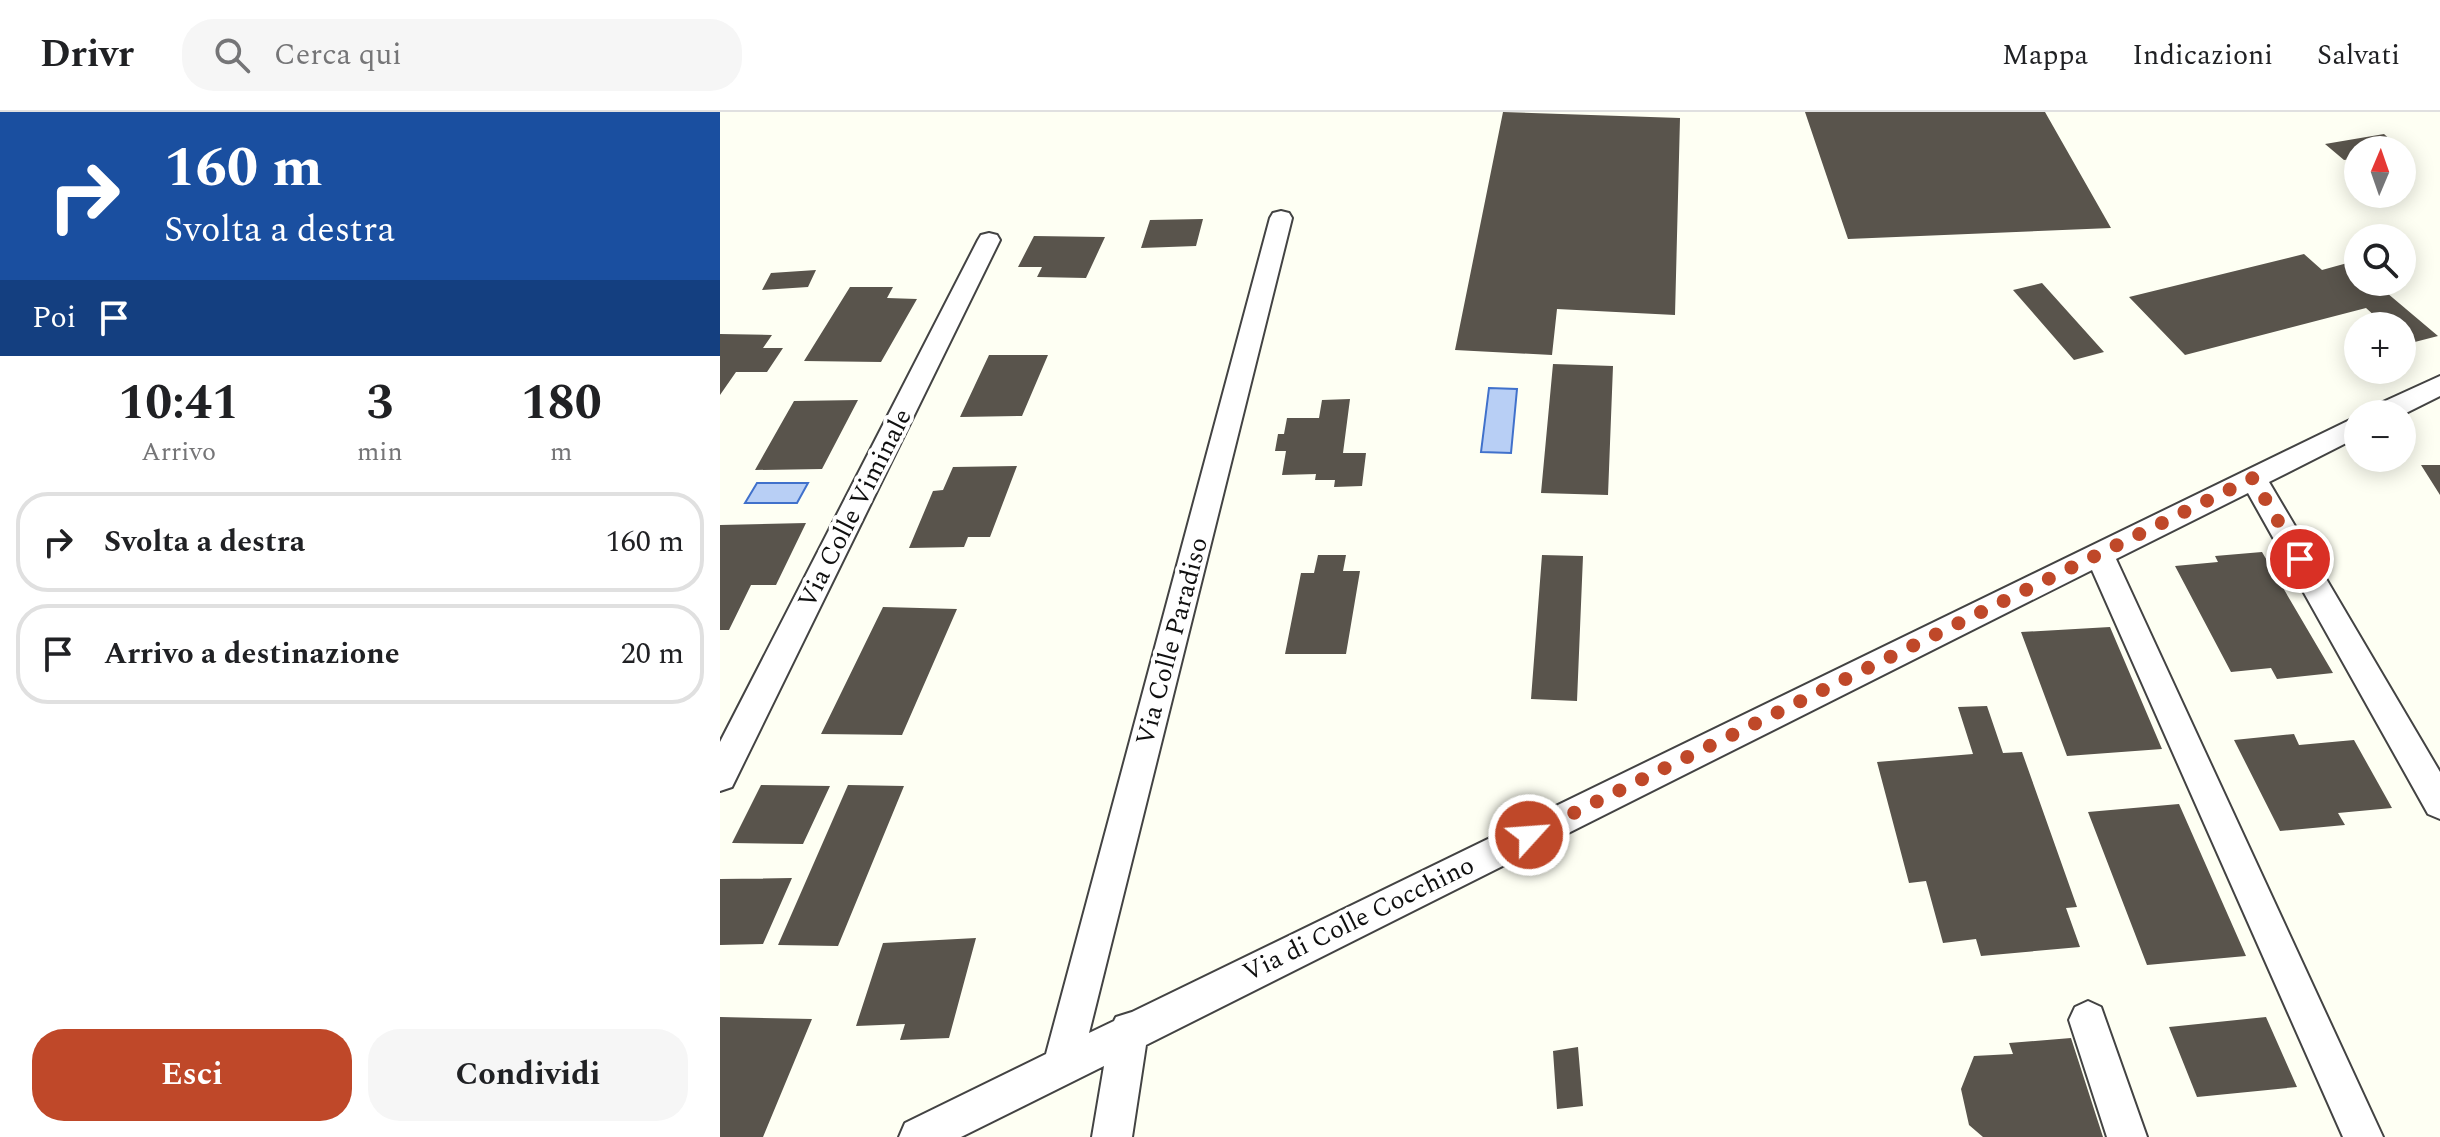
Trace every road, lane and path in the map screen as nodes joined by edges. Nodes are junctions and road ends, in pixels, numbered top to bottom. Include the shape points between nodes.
1 (1281, 218) dead end
2 (989, 240) dead end
3 (2440, 385) edge
4 (2409, 400) edge
5 (2344, 433) edge
6 (2253, 478) junction
7 (2100, 555) junction
8 (720, 776) edge
9 (2440, 803) edge
10 (2088, 1020) dead end
11 (1129, 1030) junction
12 (1062, 1065) junction
13 (919, 1137) edge
14 (1112, 1137) edge
15 (2127, 1137) edge
16 (2363, 1137) edge

1 - 12 street, Via Colle Paradiso
2 - 8 street, Via Colle Viminale
3 - 4 street
5 - 6 street, Via di Colle Cocchino
6 - 7 street, Via di Colle Cocchino
6 - 9 street
7 - 11 street, Via di Colle Cocchino
7 - 16 street
10 - 15 street
11 - 12 street, Via di Colle Cocchino
11 - 14 street
12 - 13 street, Via di Colle Cocchino

